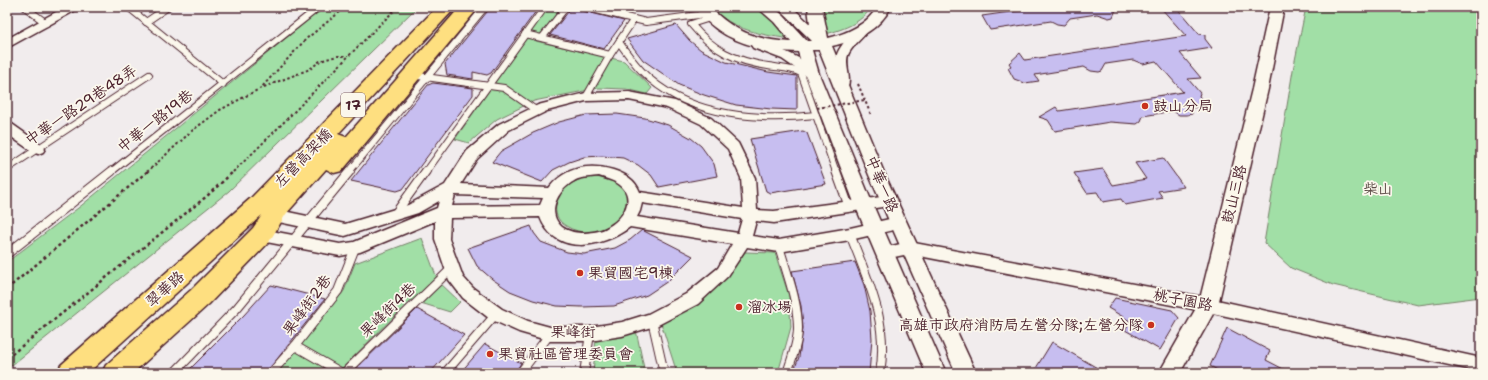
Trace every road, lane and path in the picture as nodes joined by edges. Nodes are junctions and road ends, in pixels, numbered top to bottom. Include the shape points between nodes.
1 (24, 7) edge
2 (74, 7) edge
3 (128, 7) edge
4 (168, 7) edge
5 (319, 7) edge
6 (346, 7) edge
7 (398, 7) edge
8 (435, 7) edge
9 (447, 7) edge
10 (462, 7) edge
11 (470, 7) edge
12 (485, 7) edge
13 (545, 7) edge
14 (566, 7) edge
15 (584, 7) edge
16 (764, 7) edge
17 (784, 7) edge
18 (815, 7) edge
19 (884, 7) edge
20 (1277, 7) edge
21 (706, 13) edge
22 (634, 19) junction
23 (146, 22) junction
24 (46, 23) junction
25 (864, 28) junction
26 (525, 34) junction
27 (734, 34) junction
28 (542, 38) junction
29 (619, 42) junction
30 (823, 43) junction
31 (7, 44) edge
32 (804, 47) junction
33 (610, 55) junction
34 (348, 56) junction
35 (812, 74) junction
36 (149, 75) dead end
37 (419, 76) junction
38 (223, 84) junction
39 (858, 84) dead end
40 (487, 86) junction
41 (261, 88) junction
42 (843, 92) junction
43 (586, 97) junction
44 (866, 102) junction
45 (817, 108) dead end
46 (537, 111) junction
47 (816, 115) junction
48 (872, 115) dead end
49 (7, 127) edge
50 (38, 149) junction
51 (7, 169) edge
52 (450, 189) junction
53 (551, 193) junction
54 (635, 197) junction
55 (889, 201) junction
56 (856, 206) junction
57 (546, 211) junction
58 (442, 212) junction
59 (395, 214) junction
60 (750, 215) junction
61 (271, 216) junction
62 (628, 221) junction
63 (309, 223) junction
64 (898, 223) junction
65 (873, 228) junction
66 (850, 234) junction
67 (294, 240) junction
68 (743, 240) junction
69 (218, 241) junction
70 (779, 246) junction
71 (355, 248) junction
72 (909, 248) junction
73 (884, 253) junction
74 (7, 254) edge
75 (452, 268) junction
76 (7, 289) edge
77 (1208, 305) junction
78 (496, 314) junction
79 (652, 320) junction
80 (550, 334) junction
81 (590, 334) junction
82 (295, 346) junction
83 (7, 358) edge
84 (1481, 365) edge
85 (70, 373) edge
86 (116, 373) edge
87 (174, 373) edge
88 (272, 373) edge
89 (343, 373) edge
90 (445, 373) edge
91 (520, 373) edge
92 (584, 373) edge
93 (664, 373) edge
94 (788, 373) edge
95 (880, 373) edge
96 (936, 373) edge
97 (966, 373) edge
98 (1170, 373) edge

1 - 24 lane
2 - 24 street
3 - 23 lane
4 - 23 lane
5 - 38 lane, 中華一路19巷
6 - 41 path via 306,39
7 - 34 path
8 - 69 main road via 243,205
9 - 61 main road, 左營高架橋 / 17
10 - 61 main road, 左營高架橋 / 17
11 - 37 main road
12 - 37 lane
13 - 26 lane
14 - 28 lane
15 - 22 lane
16 - 32 street, 中華一路 via 779,19
17 - 30 street, 中華一路
18 - 30 street
19 - 25 street via 875,20
20 - 77 street, 鼓山三路
21 - 22 lane via 646,22
21 - 27 street
21 - 47 lane via 691,24 699,36 719,51 744,62 801,73
22 - 29 lane
23 - 38 lane
24 - 31 street
25 - 30 street via 853,35
25 - 42 street via 842,53
26 - 28 lane
26 - 40 lane
27 - 32 street via 755,42
27 - 35 street via 745,42 772,48
28 - 33 lane
29 - 33 lane
29 - 47 lane via 641,71 662,88 694,103 733,114 767,118
30 - 32 street
30 - 42 street, 中華一路
32 - 35 street, 中華一路
33 - 43 lane
34 - 41 path via 320,61 310,69
34 - 83 path via 274,133 207,196
35 - 56 street, 中華一路
36 - 50 lane, 中華一路29巷48弄
37 - 40 lane
37 - 61 main road via 320,181
37 - 63 lane
38 - 74 lane, 中華一路19巷
39 - 44 path, bridge
40 - 46 lane via 504,88
40 - 59 lane
41 - 76 path via 220,110 193,130 129,188
42 - 55 street, 中華一路
43 - 46 street, 果峰街
43 - 60 street, 果峰街 via 630,96 670,104 706,121 733,146 748,178
44 - 45 path, bridge
44 - 48 path
46 - 52 street, 果峰街 via 504,127 472,155
47 - 56 lane
49 - 50 street
50 - 51 lane, 中華一路29巷48弄
52 - 53 street, 果峰街
52 - 58 street, 果峰街
52 - 59 street, 果峰街
53 - 54 street via 571,176 599,171 623,178
53 - 57 street
54 - 60 street
54 - 62 street via 633,213
55 - 56 street
55 - 64 street, 中華一路
56 - 60 street via 774,217
56 - 65 street, 中華一路
57 - 58 street
57 - 62 street via 558,232 571,238 602,237
58 - 71 street
58 - 75 street, 果峰街 via 442,239
59 - 63 street, 果峰街 via 345,230
60 - 68 street, 果峰街
61 - 63 street, 果峰街
61 - 67 street
61 - 69 main road, 翠華路 / 17
61 - 86 main road, 翠華路 / 17 via 200,297
62 - 68 street
63 - 67 lane
64 - 65 street
64 - 72 street, 中華一路
65 - 66 street
65 - 73 street, 中華一路
66 - 70 street
66 - 95 lane via 877,307 883,336
67 - 71 street via 340,250
67 - 87 lane via 237,308
68 - 70 street
68 - 79 street, 果峰街 via 723,272 692,299
69 - 85 main road, 翠華路 / 17
70 - 94 lane via 793,294 798,327
71 - 82 lane, 果峰街2巷 via 338,291
72 - 73 street, 桃子園路
72 - 77 street, 桃子園路
72 - 97 street, 中華一路
73 - 96 street, 中華一路
75 - 78 street, 果峰街 via 457,280 468,293
75 - 89 lane, 果峰街4巷
77 - 84 street, 桃子園路
77 - 98 street, 鼓山三路
78 - 80 street, 果峰街 via 525,327
78 - 90 lane
79 - 81 street, 果峰街 via 622,329
79 - 93 lane
80 - 81 street, 果峰街
80 - 91 lane
81 - 92 lane
82 - 88 lane, 果峰街2巷
82 - 89 lane

